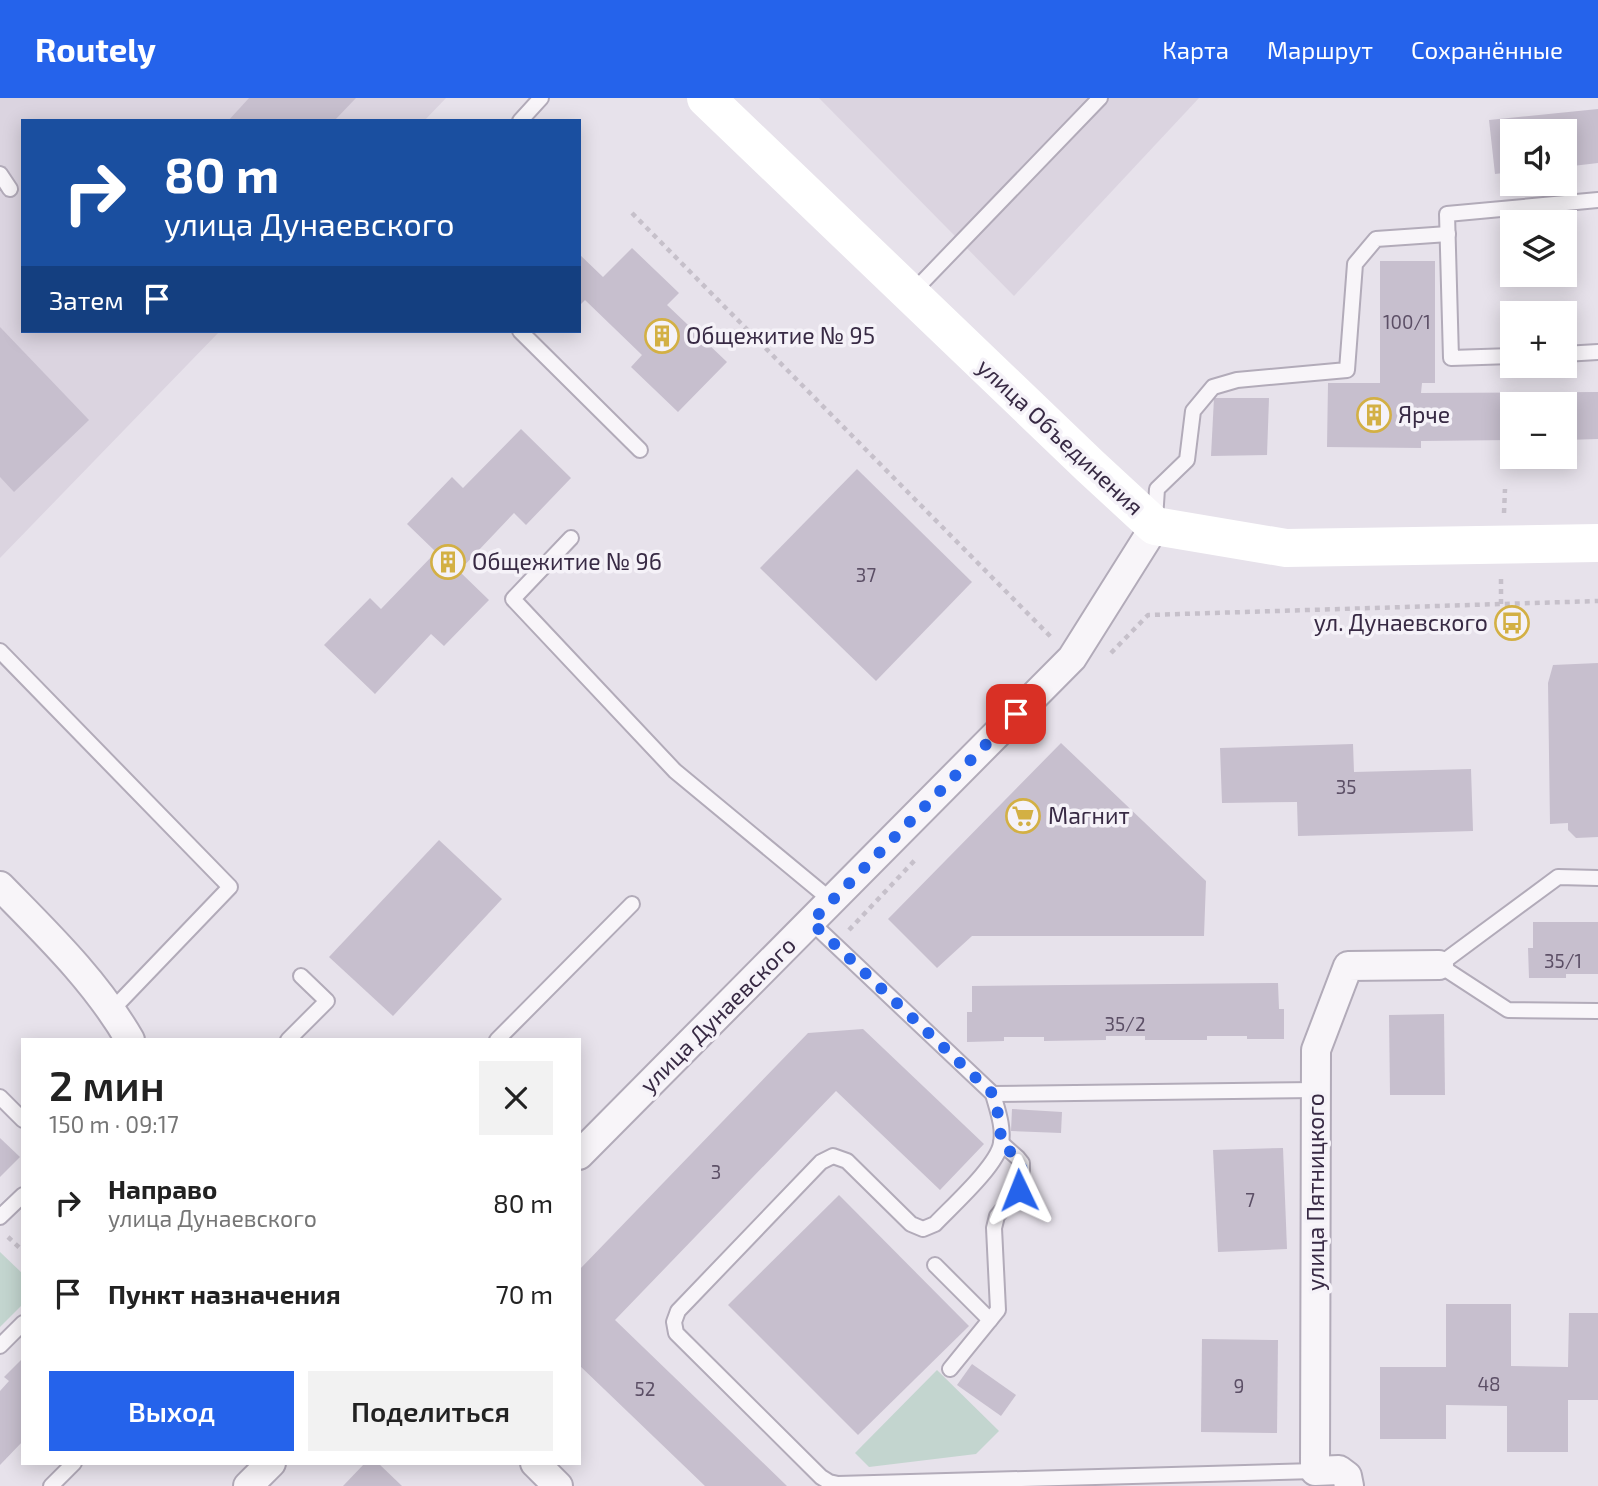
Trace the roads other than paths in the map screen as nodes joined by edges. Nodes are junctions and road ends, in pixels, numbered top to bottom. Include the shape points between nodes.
1 (541, 98) edge
2 (706, 98) edge
3 (1100, 98) edge
4 (522, 119) edge
5 (0, 174) edge
6 (10, 188) dead end
7 (1598, 200) edge
8 (1448, 234) junction
9 (910, 295) junction
10 (522, 333) edge
11 (1598, 352) edge
12 (1577, 353) edge
13 (1500, 356) edge
14 (640, 450) dead end
15 (1155, 526) junction
16 (571, 538) dead end
17 (1598, 543) edge
18 (0, 651) edge
19 (1598, 878) edge
20 (0, 886) edge
21 (832, 901) junction
22 (632, 904) dead end
23 (811, 922) junction
24 (1439, 965) junction
25 (301, 976) dead end
26 (111, 1011) junction
27 (1598, 1011) edge
28 (129, 1038) edge
29 (290, 1038) edge
30 (499, 1038) edge
31 (1316, 1090) junction
32 (993, 1094) junction
33 (0, 1097) edge
34 (21, 1117) edge
35 (1001, 1143) junction
36 (581, 1153) edge
37 (21, 1197) edge
38 (0, 1217) edge
39 (935, 1265) dead end
40 (990, 1320) junction
41 (21, 1325) edge
42 (0, 1346) edge
43 (950, 1368) dead end
44 (72, 1465) edge
45 (537, 1465) edge
46 (1315, 1471) junction
47 (1158, 1481) edge
48 (51, 1486) edge
49 (558, 1486) edge
50 (1349, 1486) edge

1 - 4 lane
2 - 9 street, улица Объединения
3 - 9 lane
5 - 6 lane
7 - 8 lane via 1447,214
8 - 13 lane via 1451,358
8 - 15 lane via 1376,239 1355,264 1347,370 1237,380 1213,387 1193,411 1187,460 1157,489
9 - 15 street, улица Объединения
10 - 14 lane
11 - 12 lane
15 - 17 street, улица Объединения via 1286,548
15 - 21 street, улица Дунаевского via 1072,658
16 - 21 lane via 513,599 676,771
18 - 26 lane via 230,887
19 - 24 lane via 1558,877
20 - 26 street via 73,960
21 - 23 street, улица Дунаевского
22 - 30 lane
23 - 32 lane
23 - 36 street, улица Дунаевского
24 - 27 lane via 1508,1010
24 - 31 street, улица Пятницкого via 1348,966 1316,1050
25 - 29 lane via 327,1001
26 - 28 street
31 - 32 lane
31 - 46 street, улица Пятницкого
32 - 35 lane
33 - 34 lane
35 - 40 lane via 1022,1163 1022,1170 1019,1190 993,1228 998,1306
35 - 47 lane via 995,1161 935,1224 923,1228 911,1224 847,1161 833,1156 821,1162 678,1311 676,1333 829,1482
37 - 38 lane
39 - 40 lane
40 - 43 lane
41 - 42 lane
44 - 48 lane
45 - 49 street
46 - 47 lane
46 - 50 street via 1339,1471 1347,1476

